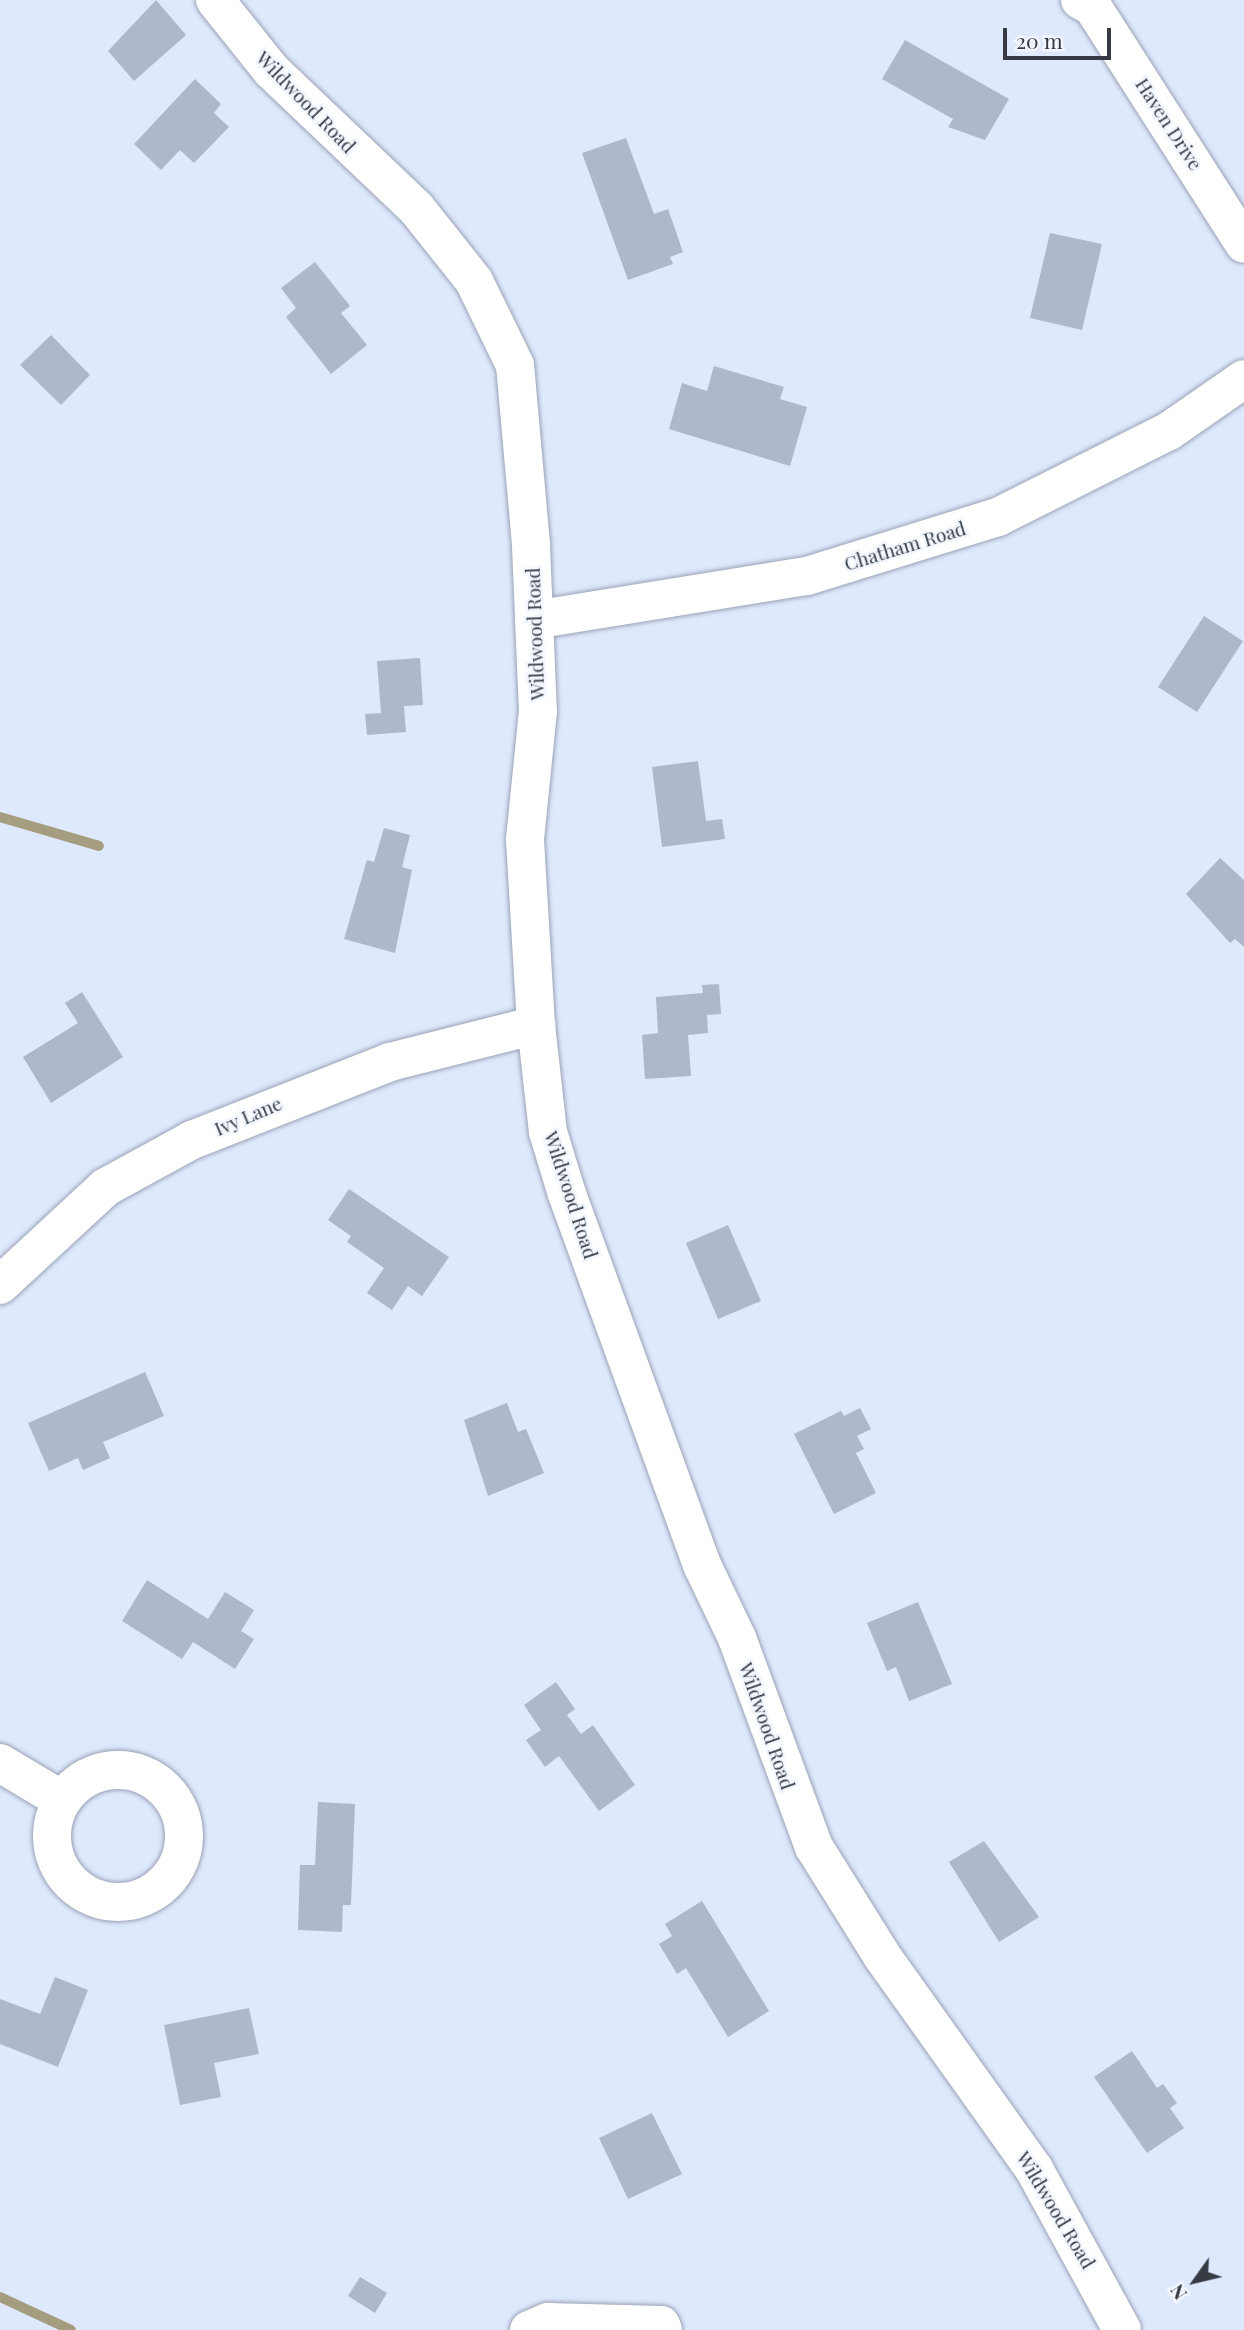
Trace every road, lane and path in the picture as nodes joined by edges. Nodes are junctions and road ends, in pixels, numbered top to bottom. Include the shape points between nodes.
1 (215, 0) edge
2 (1088, 2) edge
3 (1244, 244) edge
4 (1244, 379) edge
5 (534, 620) junction
6 (536, 1024) junction
7 (0, 1285) edge
8 (0, 1763) edge
9 (62, 1800) dead end
10 (529, 2330) edge
11 (663, 2330) edge
12 (1122, 2330) edge

1 - 5 street, Wildwood Road via 289,89 416,208 474,281 500,330 514,365
2 - 3 street, Haven Drive
4 - 5 street, Chatham Road via 1169,431 998,517 807,576
5 - 6 street, Wildwood Road via 538,711 525,840
6 - 7 street, Ivy Lane via 390,1062 192,1140 106,1187
6 - 12 street, Wildwood Road via 548,1132 567,1194 703,1567 737,1638 792,1800 844,1897 1034,2169
8 - 9 street
10 - 11 street via 548,2322 661,2325

